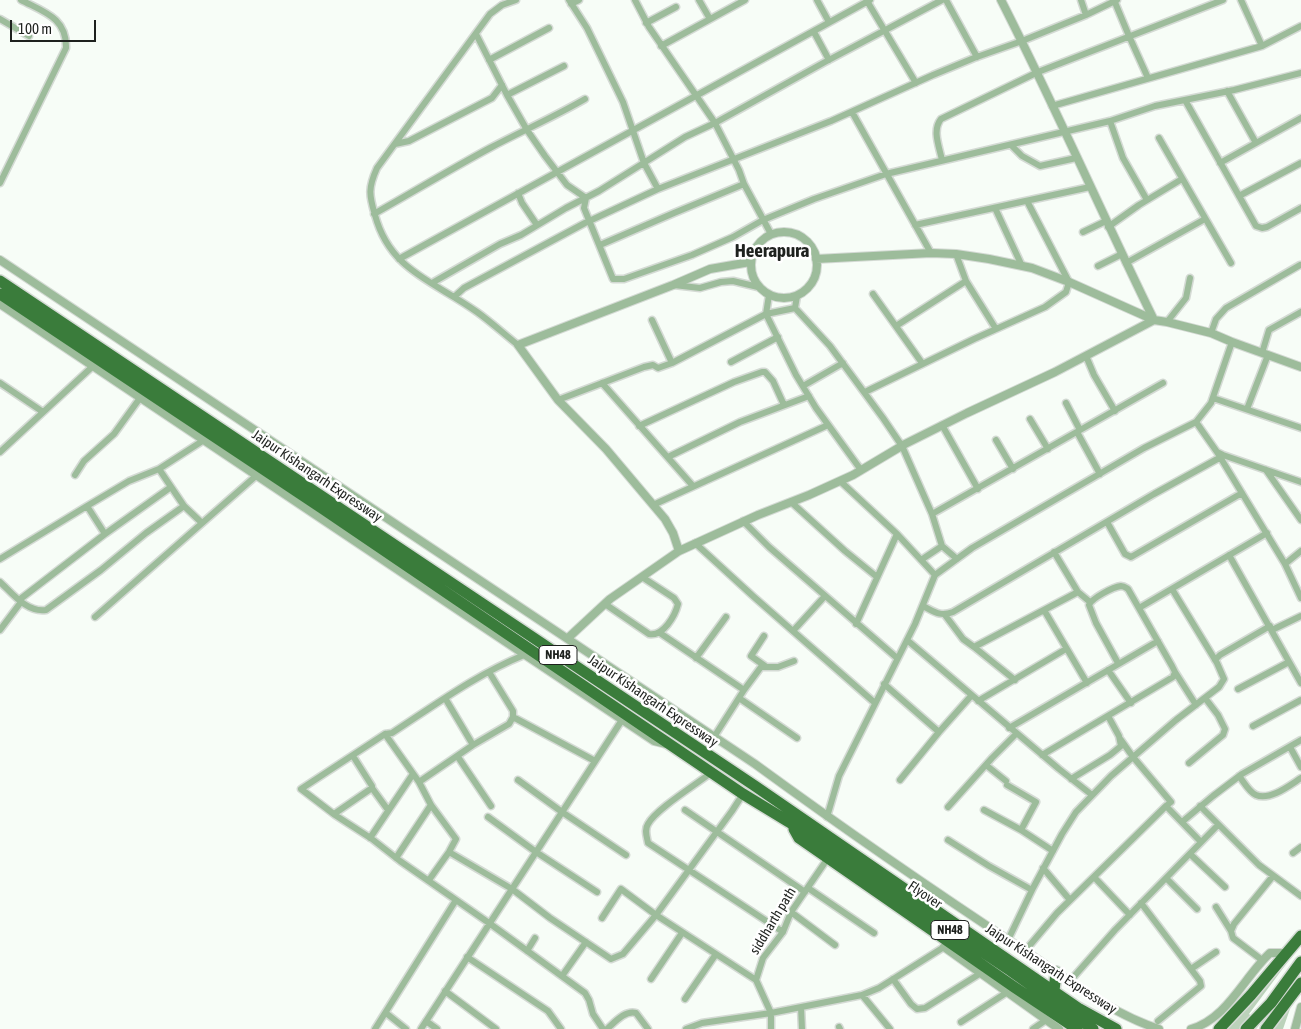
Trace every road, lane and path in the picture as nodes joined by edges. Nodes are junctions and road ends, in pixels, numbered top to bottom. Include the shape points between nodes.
1 (21, 0) edge
2 (516, 0) edge
3 (579, 0) edge
4 (635, 0) edge
5 (700, 0) edge
6 (745, 0) edge
7 (817, 0) edge
8 (944, 0) edge
9 (1002, 0) edge
10 (1081, 0) edge
11 (1115, 0) edge
12 (1223, 0) edge
13 (1241, 0) edge
14 (868, 1) edge
15 (570, 2) edge
16 (504, 3) edge
17 (676, 7) dead end
18 (1086, 15) junction
19 (0, 19) edge
20 (710, 19) junction
21 (829, 22) junction
22 (646, 23) junction
23 (1301, 26) edge
24 (549, 28) dead end
25 (885, 30) junction
26 (814, 32) junction
27 (476, 34) junction
28 (28, 36) dead end
29 (1129, 36) junction
30 (1022, 41) junction
31 (661, 46) junction
32 (1262, 46) junction
33 (977, 57) junction
34 (489, 60) junction
35 (829, 60) junction
36 (564, 66) dead end
37 (1038, 72) junction
38 (1301, 73) edge
39 (1148, 78) junction
40 (916, 83) junction
41 (502, 85) junction
42 (1228, 91) junction
43 (508, 95) junction
44 (696, 95) junction
45 (585, 99) dead end
46 (1185, 100) junction
47 (1052, 106) junction
48 (852, 112) junction
49 (1301, 118) edge
50 (1110, 121) junction
51 (715, 123) junction
52 (527, 130) junction
53 (633, 130) junction
54 (1064, 132) junction
55 (1159, 138) dead end
56 (1256, 143) junction
57 (394, 144) junction
58 (1011, 145) junction
59 (1076, 158) junction
60 (733, 160) junction
61 (942, 160) junction
62 (644, 163) junction
63 (1220, 163) junction
64 (1301, 163) edge
65 (558, 172) junction
66 (886, 174) junction
67 (1182, 179) junction
68 (0, 183) edge
69 (744, 184) junction
70 (1090, 187) junction
71 (658, 189) junction
72 (518, 193) junction
73 (1239, 196) junction
74 (586, 198) junction
75 (1147, 200) junction
76 (1027, 201) junction
77 (995, 208) junction
78 (1301, 208) edge
79 (374, 214) junction
80 (1205, 219) junction
81 (590, 220) junction
82 (763, 220) junction
83 (1107, 224) junction
84 (537, 225) junction
85 (915, 225) junction
86 (1083, 232) dead end
87 (771, 234) junction
88 (600, 246) junction
89 (931, 253) junction
90 (956, 254) junction
91 (1122, 254) junction
92 (399, 259) junction
93 (816, 259) junction
94 (0, 260) edge
95 (750, 262) junction
96 (1126, 263) junction
97 (1231, 263) dead end
98 (1300, 265) dead end
99 (1022, 266) junction
100 (1098, 266) dead end
101 (1190, 278) dead end
102 (0, 281) edge
103 (966, 281) junction
104 (1069, 282) junction
105 (432, 283) junction
106 (673, 285) junction
107 (758, 287) junction
108 (0, 294) edge
109 (873, 294) dead end
110 (768, 295) junction
111 (797, 296) junction
112 (454, 297) junction
113 (0, 304) edge
114 (795, 308) junction
115 (1300, 313) edge
116 (766, 314) junction
117 (652, 320) dead end
118 (1154, 320) junction
119 (1167, 322) junction
120 (896, 326) junction
121 (996, 329) junction
122 (1211, 333) junction
123 (778, 337) junction
124 (1232, 342) junction
125 (518, 346) junction
126 (1265, 354) junction
127 (1086, 356) junction
128 (731, 362) dead end
129 (672, 363) junction
130 (843, 363) junction
131 (922, 363) junction
132 (92, 367) junction
133 (1301, 367) edge
134 (0, 383) edge
135 (602, 383) junction
136 (1163, 383) dead end
137 (803, 386) junction
138 (865, 392) junction
139 (809, 396) junction
140 (140, 398) junction
141 (1213, 398) junction
142 (558, 400) junction
143 (1066, 403) dead end
144 (784, 405) junction
145 (1248, 409) junction
146 (1115, 411) junction
147 (43, 412) junction
148 (1030, 419) dead end
149 (1196, 422) junction
150 (828, 425) junction
151 (942, 425) junction
152 (639, 426) junction
153 (1301, 428) edge
154 (1078, 431) junction
155 (204, 440) junction
156 (996, 440) dead end
157 (902, 446) junction
158 (1048, 449) junction
159 (0, 452) edge
160 (1219, 455) junction
161 (668, 457) junction
162 (159, 469) junction
163 (1012, 469) junction
164 (861, 470) junction
165 (1266, 470) junction
166 (1100, 474) junction
167 (257, 475) junction
168 (75, 476) dead end
169 (840, 480) junction
170 (1301, 482) edge
171 (693, 486) junction
172 (171, 487) junction
173 (978, 489) junction
174 (1242, 493) junction
175 (791, 502) junction
176 (653, 505) junction
177 (87, 506) junction
178 (184, 506) junction
179 (932, 514) junction
180 (1301, 520) edge
181 (743, 521) junction
182 (1107, 522) junction
183 (202, 523) junction
184 (1267, 533) junction
185 (105, 534) junction
186 (897, 534) junction
187 (695, 543) junction
188 (942, 546) junction
189 (679, 551) junction
190 (1301, 551) edge
191 (1054, 552) junction
192 (1230, 555) junction
193 (0, 559) edge
194 (957, 559) junction
195 (921, 560) junction
196 (1285, 564) junction
197 (935, 574) junction
198 (642, 577) junction
199 (877, 577) junction
200 (0, 582) edge
201 (1172, 589) junction
202 (1078, 592) junction
203 (825, 596) junction
204 (1301, 598) edge
205 (20, 601) junction
206 (1090, 602) junction
207 (605, 604) junction
208 (923, 606) junction
209 (1139, 608) junction
210 (1044, 610) junction
211 (945, 616) junction
212 (1301, 616) edge
213 (95, 617) dead end
214 (726, 618) dead end
215 (856, 624) junction
216 (1271, 628) junction
217 (0, 630) edge
218 (793, 631) junction
219 (660, 633) junction
220 (764, 636) dead end
221 (568, 638) junction
222 (907, 640) junction
223 (1158, 641) junction
224 (974, 647) junction
225 (1066, 649) junction
226 (524, 655) junction
227 (696, 658) junction
228 (897, 658) junction
229 (1215, 660) junction
230 (794, 661) dead end
231 (1289, 662) junction
232 (1118, 663) junction
233 (765, 666) junction
234 (1108, 670) junction
235 (488, 672) junction
236 (1175, 672) junction
237 (1015, 680) junction
238 (1087, 683) junction
239 (1301, 683) edge
240 (884, 684) junction
241 (744, 690) junction
242 (1238, 690) dead end
243 (971, 696) junction
244 (445, 698) junction
245 (739, 698) junction
246 (1205, 698) junction
247 (1301, 700) edge
248 (978, 701) junction
249 (875, 703) junction
250 (1131, 703) junction
251 (1196, 705) junction
252 (1108, 716) junction
253 (513, 718) junction
254 (622, 720) junction
255 (1253, 726) dead end
256 (1009, 728) junction
257 (939, 732) junction
258 (385, 734) junction
259 (1016, 734) junction
260 (714, 737) junction
261 (797, 738) dead end
262 (1121, 740) junction
263 (1301, 740) edge
264 (671, 744) junction
265 (473, 745) junction
266 (1290, 747) junction
267 (1042, 755) junction
268 (353, 756) junction
269 (458, 757) junction
270 (1133, 758) junction
271 (595, 761) junction
272 (1189, 763) dead end
273 (986, 765) junction
274 (1301, 767) edge
275 (712, 772) junction
276 (413, 774) junction
277 (1239, 776) junction
278 (1301, 778) edge
279 (1071, 779) junction
280 (518, 780) dead end
281 (900, 780) dead end
282 (419, 782) junction
283 (372, 788) junction
284 (743, 794) junction
285 (1092, 795) junction
286 (431, 805) junction
287 (491, 806) dead end
288 (1166, 806) junction
289 (1200, 806) junction
290 (948, 807) dead end
291 (388, 810) junction
292 (685, 810) dead end
293 (984, 810) dead end
294 (562, 812) junction
295 (334, 814) junction
296 (488, 817) dead end
297 (827, 817) junction
298 (789, 822) junction
299 (1182, 822) junction
300 (1218, 825) junction
301 (1021, 830) junction
302 (717, 833) junction
303 (370, 838) junction
304 (948, 840) dead end
305 (1201, 842) junction
306 (1301, 847) edge
307 (1053, 851) junction
308 (449, 852) junction
309 (536, 852) junction
310 (1293, 853) dead end
311 (1190, 854) junction
312 (626, 855) dead end
313 (396, 858) junction
314 (828, 858) junction
315 (1043, 868) junction
316 (690, 870) junction
317 (1274, 876) junction
318 (1094, 877) junction
319 (1166, 878) junction
320 (429, 880) junction
321 (1225, 887) dead end
322 (512, 889) junction
323 (806, 890) junction
324 (1032, 890) junction
325 (597, 892) dead end
326 (1301, 896) edge
327 (456, 900) junction
328 (1070, 900) junction
329 (1141, 903) junction
330 (1216, 907) dead end
331 (1197, 909) dead end
332 (790, 912) junction
333 (656, 915) junction
334 (1130, 915) junction
335 (602, 918) dead end
336 (489, 923) junction
337 (1231, 931) junction
338 (783, 932) junction
339 (682, 933) junction
340 (874, 933) dead end
341 (1301, 935) edge
342 (535, 938) dead end
343 (1008, 940) junction
344 (586, 942) junction
345 (835, 945) dead end
346 (947, 945) junction
347 (527, 950) junction
348 (1025, 951) junction
349 (1216, 952) dead end
350 (1285, 953) junction
351 (716, 954) junction
352 (468, 957) junction
353 (1262, 960) junction
354 (1301, 962) edge
355 (1191, 969) junction
356 (1056, 972) junction
357 (981, 973) junction
358 (562, 976) junction
359 (650, 979) dead end
360 (893, 979) junction
361 (756, 980) junction
362 (1070, 981) junction
363 (1301, 982) edge
364 (445, 991) junction
365 (1054, 991) junction
366 (1006, 993) junction
367 (862, 995) junction
368 (685, 999) dead end
369 (801, 1006) junction
370 (1301, 1008) edge
371 (386, 1013) junction
372 (771, 1013) junction
373 (1046, 1020) junction
374 (426, 1021) junction
375 (961, 1022) dead end
376 (1158, 1025) edge
377 (376, 1029) edge
378 (406, 1029) edge
379 (421, 1029) edge
380 (437, 1029) edge
381 (496, 1029) edge
382 (561, 1029) edge
383 (603, 1029) edge
384 (607, 1029) edge
385 (648, 1029) edge
386 (686, 1029) edge
387 (771, 1029) edge
388 (802, 1029) edge
389 (890, 1029) edge
390 (1033, 1029) edge
391 (1059, 1029) edge
392 (1077, 1029) edge
393 (1093, 1029) edge
394 (1116, 1029) edge
395 (1190, 1029) edge
396 (1219, 1029) edge
397 (1246, 1029) edge
398 (1266, 1029) edge
399 (1295, 1029) edge

1 - 68 street via 53,17 62,26 66,48
2 - 16 street
3 - 15 street
4 - 22 street
5 - 20 street
6 - 20 street
7 - 21 street
8 - 25 street
8 - 33 street
9 - 30 street
10 - 18 street
11 - 18 street
11 - 29 street
12 - 29 street
13 - 32 street
14 - 21 street
14 - 25 street
15 - 53 street via 588,28
16 - 27 street via 490,14
17 - 22 street
18 - 30 street
19 - 28 street
20 - 31 street
21 - 26 street
22 - 31 street
23 - 32 street
24 - 34 street
25 - 35 street
25 - 40 street
26 - 35 street
26 - 44 street
27 - 34 street
27 - 57 street
29 - 37 street
29 - 39 street
30 - 33 street
30 - 37 street
31 - 44 street
32 - 39 street
33 - 40 street
34 - 41 street
35 - 51 street
36 - 43 street
37 - 47 street
37 - 61 street via 941,119 936,125 936,132
38 - 42 street
39 - 47 street
40 - 48 street
41 - 43 street
41 - 57 street via 492,98 409,141
42 - 46 street
42 - 56 street
43 - 52 street
44 - 51 street
44 - 53 street
45 - 52 street
46 - 50 street
46 - 63 street
47 - 54 street
48 - 60 street
48 - 66 street
49 - 56 street
50 - 54 street
50 - 75 street via 1123,158
51 - 60 street
51 - 62 street via 685,137
52 - 65 street
52 - 79 street
53 - 62 street
53 - 65 street
54 - 58 street
54 - 59 street
55 - 67 street
56 - 63 street
57 - 79 street via 370,183
58 - 59 street via 1040,166
58 - 61 street
59 - 70 street
60 - 69 street
60 - 71 street
61 - 66 street
62 - 71 street
62 - 74 street
63 - 73 street
64 - 73 street
65 - 72 street
65 - 74 street via 567,185
66 - 82 street
66 - 85 street
67 - 75 street
67 - 80 street
69 - 82 street
69 - 88 street
70 - 76 street
70 - 83 street
71 - 81 street
72 - 84 street
72 - 92 street
73 - 78 street via 1256,226 1262,228
74 - 81 street via 584,208
74 - 84 street
75 - 83 street
76 - 77 street
76 - 104 street
77 - 85 street
77 - 99 street
79 - 92 street via 384,242
80 - 96 street
80 - 97 street
81 - 88 street
81 - 112 street via 464,288
82 - 87 street
82 - 88 street via 692,256 624,279 613,279
83 - 86 street
83 - 91 street
84 - 105 street
85 - 89 street
87 - 93 street via 794,234 805,240
87 - 95 street via 753,251
89 - 90 street
89 - 93 street
90 - 99 street
90 - 103 street
91 - 96 street
91 - 100 street
92 - 105 street
93 - 111 street via 815,277
94 - 221 street
95 - 106 street via 710,269
95 - 107 street
96 - 118 street
98 - 122 street via 1226,308 1216,319
99 - 104 street
101 - 119 street via 1186,298
102 - 365 highway, Jaipur Kishangarh Expressway / NH48 via 755,786
103 - 120 street
103 - 121 street
104 - 118 street
104 - 121 street via 1066,292 1045,307
105 - 112 street
106 - 107 street via 700,288 733,281
106 - 125 street
107 - 110 street
108 - 264 highway, Jaipur Kishangarh Expressway / NH48
109 - 120 street
110 - 111 street via 782,299
110 - 116 street
111 - 114 street
112 - 125 street
113 - 132 street
114 - 116 street
114 - 130 street
115 - 126 street via 1269,330
116 - 123 street
116 - 129 street
117 - 129 street
118 - 119 street
118 - 127 street
119 - 122 street
120 - 131 street
121 - 131 street
122 - 124 street
123 - 128 street
123 - 137 street
124 - 126 street
124 - 141 street
125 - 142 street
126 - 133 street
126 - 145 street
127 - 146 street
127 - 151 street
129 - 135 street via 658,368 653,365 644,367
130 - 137 street
130 - 138 street
131 - 138 street
132 - 140 street
132 - 147 street
134 - 147 street
135 - 142 street
135 - 152 street
136 - 146 street
137 - 139 street
138 - 157 street
139 - 144 street
139 - 150 street
140 - 155 street
140 - 168 street via 114,434 84,461
141 - 145 street
141 - 149 street
142 - 176 street via 606,449
143 - 154 street
144 - 152 street via 773,381 762,372
144 - 161 street
145 - 153 street
146 - 154 street
147 - 159 street
148 - 158 street
149 - 160 street
149 - 166 street
150 - 164 street
150 - 171 street
151 - 157 street
151 - 173 street
152 - 161 street
154 - 158 street
154 - 166 street
155 - 162 street
155 - 167 street
156 - 163 street
157 - 164 street
157 - 179 street
158 - 163 street
160 - 165 street
160 - 174 street
160 - 182 street
161 - 171 street
162 - 172 street
162 - 177 street via 129,481
163 - 173 street
164 - 169 street
165 - 170 street
165 - 180 street
166 - 194 street
167 - 183 street
167 - 226 street
169 - 175 street
169 - 186 street
171 - 176 street
172 - 178 street
172 - 185 street
173 - 179 street
174 - 182 street via 1131,556 1125,554
174 - 184 street
175 - 181 street
175 - 199 street
176 - 189 street via 673,533
177 - 185 street
177 - 193 street
178 - 183 street
178 - 205 street via 49,609 40,611
179 - 188 street
181 - 187 street
181 - 203 street
182 - 191 street
183 - 213 street
184 - 192 street
184 - 196 street
185 - 205 street
186 - 195 street
186 - 199 street
187 - 189 street
187 - 218 street
188 - 194 street
188 - 195 street
189 - 198 street
190 - 196 street
191 - 202 street
191 - 211 street
192 - 201 street
192 - 216 street
194 - 197 street
195 - 197 street
196 - 204 street
197 - 208 street
198 - 207 street
198 - 219 street via 678,604 677,611
199 - 215 street
200 - 205 street
201 - 209 street
201 - 229 street
202 - 206 street
202 - 210 street
203 - 215 street
203 - 218 street
205 - 217 street
206 - 209 street via 1123,586
206 - 232 street via 1096,623
207 - 219 street via 649,634
207 - 221 street
208 - 211 street
208 - 222 street
209 - 223 street
210 - 224 street
210 - 225 street
211 - 224 street via 963,639
212 - 216 street
214 - 227 street
215 - 228 street
216 - 229 street
216 - 231 street
218 - 249 street
219 - 227 street
220 - 233 street via 751,656
221 - 260 street
222 - 228 street
222 - 243 street
223 - 232 street
223 - 236 street
224 - 237 street
225 - 237 street
225 - 238 street
226 - 235 street
226 - 254 street
227 - 241 street
228 - 240 street
229 - 246 street via 1224,679
230 - 233 street via 787,665
231 - 239 street
231 - 242 street
232 - 234 street
233 - 241 street
234 - 238 street
234 - 250 street
235 - 244 street
235 - 253 street via 513,711
236 - 250 street via 1173,677
236 - 251 street
237 - 248 street
238 - 256 street
240 - 249 street
240 - 257 street
241 - 245 street
243 - 248 street
243 - 257 street
244 - 258 street via 392,733
244 - 265 street
245 - 260 street
245 - 261 street
246 - 251 street
246 - 272 street via 1225,729
247 - 255 street
248 - 256 street
249 - 297 street via 840,776
250 - 252 street
251 - 270 street
252 - 262 street
252 - 267 street
253 - 265 street via 509,724
253 - 271 street
254 - 264 street via 654,742
254 - 271 street
256 - 259 street
257 - 281 street
258 - 268 street
258 - 276 street
259 - 267 street
259 - 273 street
260 - 297 street
262 - 270 street
262 - 279 street via 1121,746 1110,756
263 - 266 street
264 - 275 highway, Jaipur Kishangarh Expressway / NH48
265 - 269 street
266 - 274 street
266 - 277 street
267 - 279 street
268 - 283 street
268 - 295 street via 301,789
269 - 282 street
269 - 287 street
270 - 285 street
270 - 288 street via 1171,802
271 - 294 street
273 - 290 street
273 - 301 street via 1036,802
275 - 284 highway, Jaipur Kishangarh Expressway / NH48
275 - 316 street via 664,808 646,830 648,843
276 - 282 street
276 - 291 street
277 - 278 street via 1256,795 1265,796
277 - 289 street
279 - 285 street
280 - 294 street
282 - 286 street
283 - 291 street
283 - 295 street
284 - 298 highway, Jaipur Kishangarh Expressway / NH48
284 - 302 street
285 - 307 street via 1076,812
286 - 308 street via 456,839
286 - 313 street
288 - 299 street
288 - 318 street
289 - 299 street
289 - 300 street
291 - 303 street
292 - 302 street
293 - 301 street
294 - 309 street
294 - 312 street
295 - 303 street
296 - 309 street
297 - 343 street
298 - 314 highway via 799,838
298 - 393 highway, Flyover / NH48
299 - 305 street
300 - 305 street
300 - 317 street
301 - 307 street
302 - 316 street
302 - 323 street
303 - 313 street
304 - 324 street
305 - 311 street
306 - 310 street
307 - 315 street
308 - 320 street
308 - 322 street
309 - 322 street
309 - 325 street
311 - 319 street
311 - 321 street
313 - 320 street
314 - 323 street, siddharth path
314 - 346 highway
315 - 324 street
315 - 328 street
316 - 333 street
316 - 338 street
317 - 326 street
317 - 337 street
318 - 328 street
318 - 334 street
319 - 329 street
319 - 331 street
320 - 327 street
322 - 336 street
322 - 344 street
323 - 332 street, siddharth path
323 - 340 street
324 - 343 street
327 - 336 street
327 - 371 street
328 - 348 street
329 - 334 street
329 - 355 street
330 - 337 street
332 - 338 street, siddharth path
332 - 345 street
333 - 335 street via 621,889
333 - 339 street
333 - 344 street via 618,957 611,959
334 - 362 street
336 - 347 street
336 - 352 street
337 - 353 street via 1233,938
338 - 361 street, siddharth path via 763,958
339 - 351 street
339 - 359 street
341 - 350 highway
342 - 347 street
343 - 348 street
344 - 358 street
346 - 357 street
346 - 360 street
346 - 392 highway
347 - 358 street
348 - 356 street
349 - 355 street
350 - 353 street via 1270,953
350 - 396 highway
351 - 361 street
351 - 368 street
352 - 364 street
352 - 382 street via 548,1011
353 - 395 street via 1220,1012 1208,1022
354 - 397 highway via 1271,1003
355 - 376 street via 1201,986
356 - 362 street
356 - 365 highway
357 - 360 street via 925,1008 917,1009
357 - 366 street
358 - 383 street via 585,994
360 - 367 street
361 - 372 street
362 - 376 street via 1148,1026
363 - 398 highway
364 - 374 street
364 - 381 street
365 - 394 highway, Jaipur Kishangarh Expressway / NH48
366 - 373 street
366 - 375 street
367 - 369 street
367 - 389 street
369 - 372 street
369 - 388 street
370 - 399 street
371 - 377 street
371 - 378 street
372 - 386 street via 702,1023
372 - 387 street
373 - 390 street
373 - 391 street
374 - 379 street
374 - 380 street
384 - 385 street via 631,1012 636,1012

